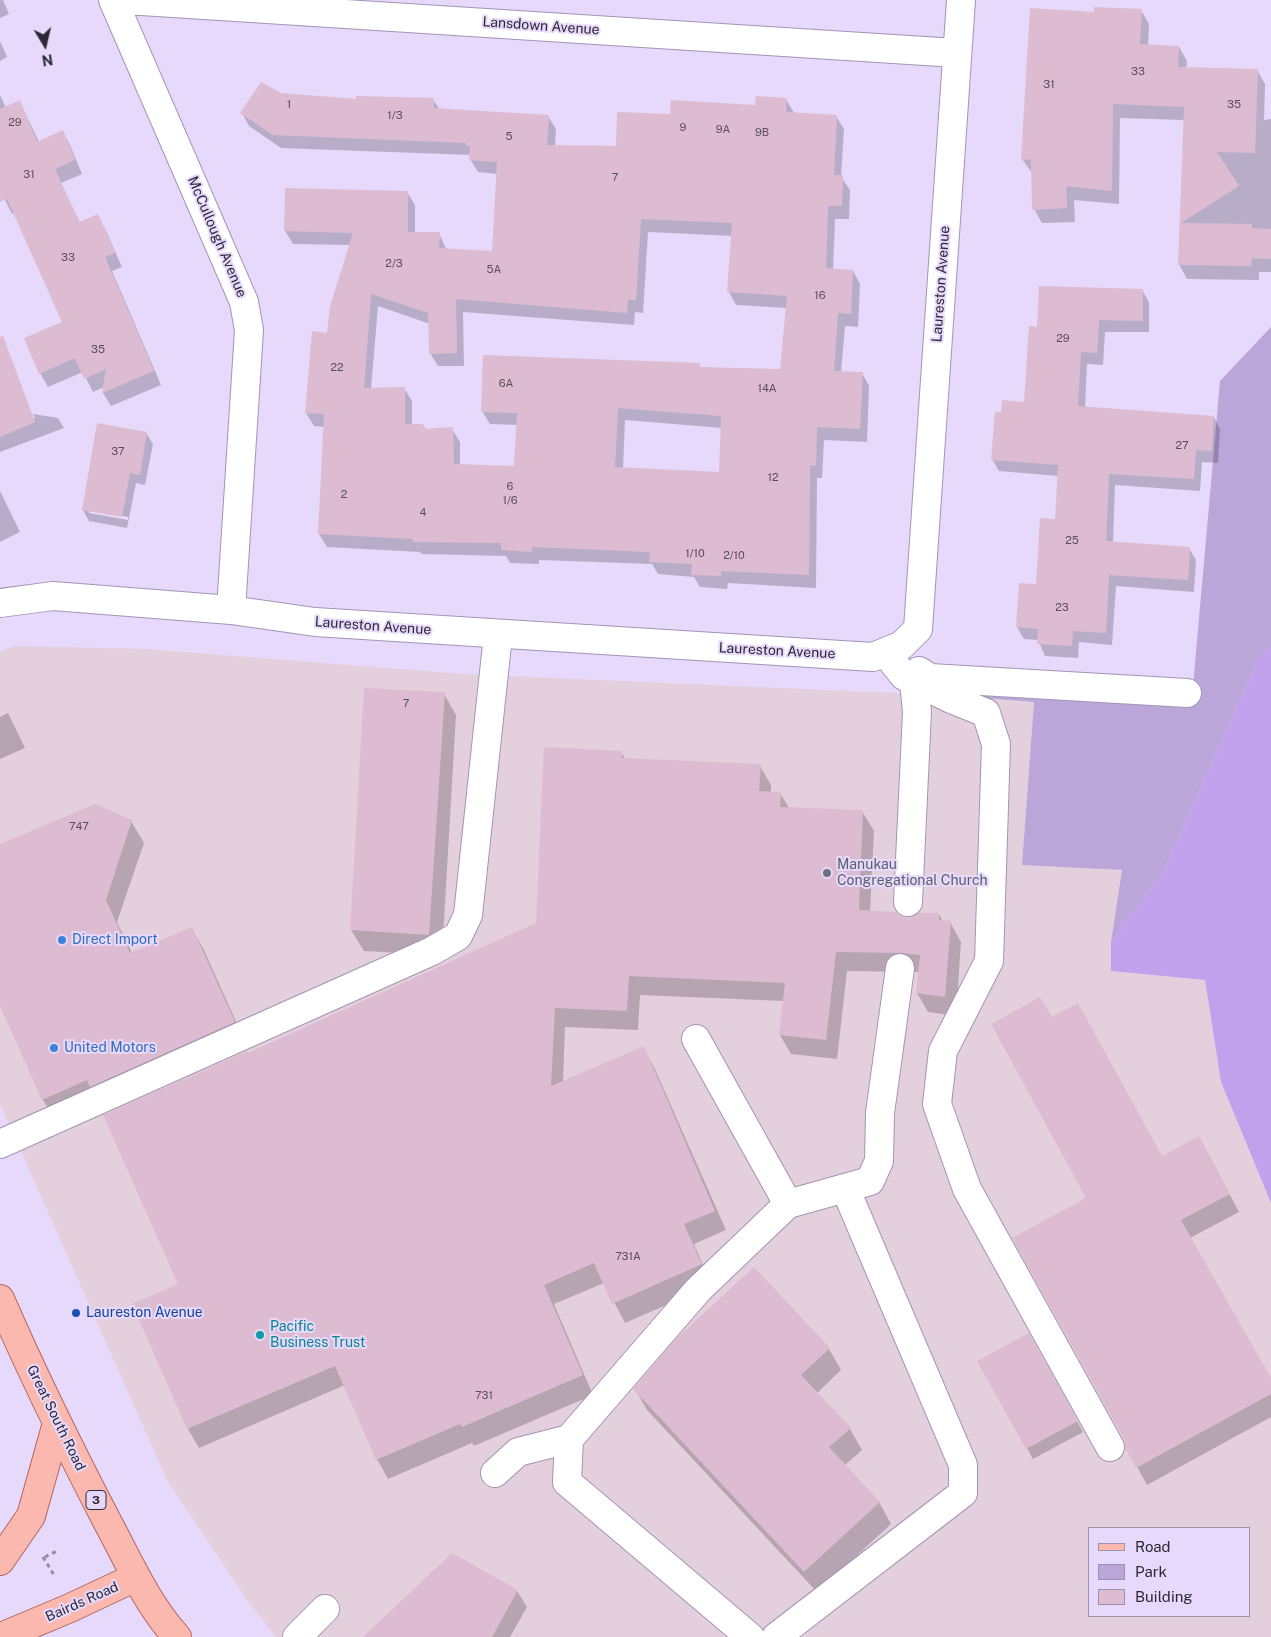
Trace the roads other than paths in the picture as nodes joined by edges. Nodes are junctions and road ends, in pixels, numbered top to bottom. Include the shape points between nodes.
1 (113, 0) edge
2 (126, 0) edge
3 (961, 0) edge
4 (956, 53) junction
5 (0, 603) edge
6 (231, 610) junction
7 (498, 635) junction
8 (885, 652) junction
9 (914, 681) junction
10 (1187, 693) dead end
11 (908, 902) dead end
12 (900, 968) dead end
13 (696, 1039) dead end
14 (0, 1144) edge
15 (845, 1188) junction
16 (788, 1204) junction
17 (0, 1300) edge
18 (57, 1423) junction
19 (568, 1439) junction
20 (1110, 1447) dead end
21 (494, 1473) dead end
22 (0, 1561) edge
23 (136, 1577) junction
24 (325, 1609) dead end
25 (1, 1637) edge
26 (177, 1637) edge
27 (297, 1637) edge
28 (750, 1637) edge
29 (776, 1637) edge

1 - 6 street, McCullough Avenue via 244,302 249,330
2 - 4 street, Lansdown Avenue
3 - 4 street, Laureston Avenue
4 - 8 street, Laureston Avenue via 918,629 902,645
5 - 6 street, Laureston Avenue via 53,596
6 - 7 street, Laureston Avenue via 315,622
7 - 8 street, Laureston Avenue via 874,656
7 - 14 street via 468,915 458,936 423,955
8 - 9 street via 904,676
8 - 10 street via 930,678
9 - 11 street via 916,712
9 - 20 street via 986,713 996,744 989,961 943,1051 937,1104 967,1188
12 - 15 street via 880,1113 879,1161 870,1181
13 - 16 street
15 - 16 street
15 - 29 street via 963,1465 963,1493
16 - 19 street via 698,1290
17 - 18 main road, Great South Road / 3
18 - 22 main road via 31,1516
18 - 23 main road, Great South Road / 3
19 - 21 street via 518,1452
19 - 28 street via 567,1482
23 - 25 main road, Bairds Road
23 - 26 main road, Great South Road / 3
24 - 27 street

